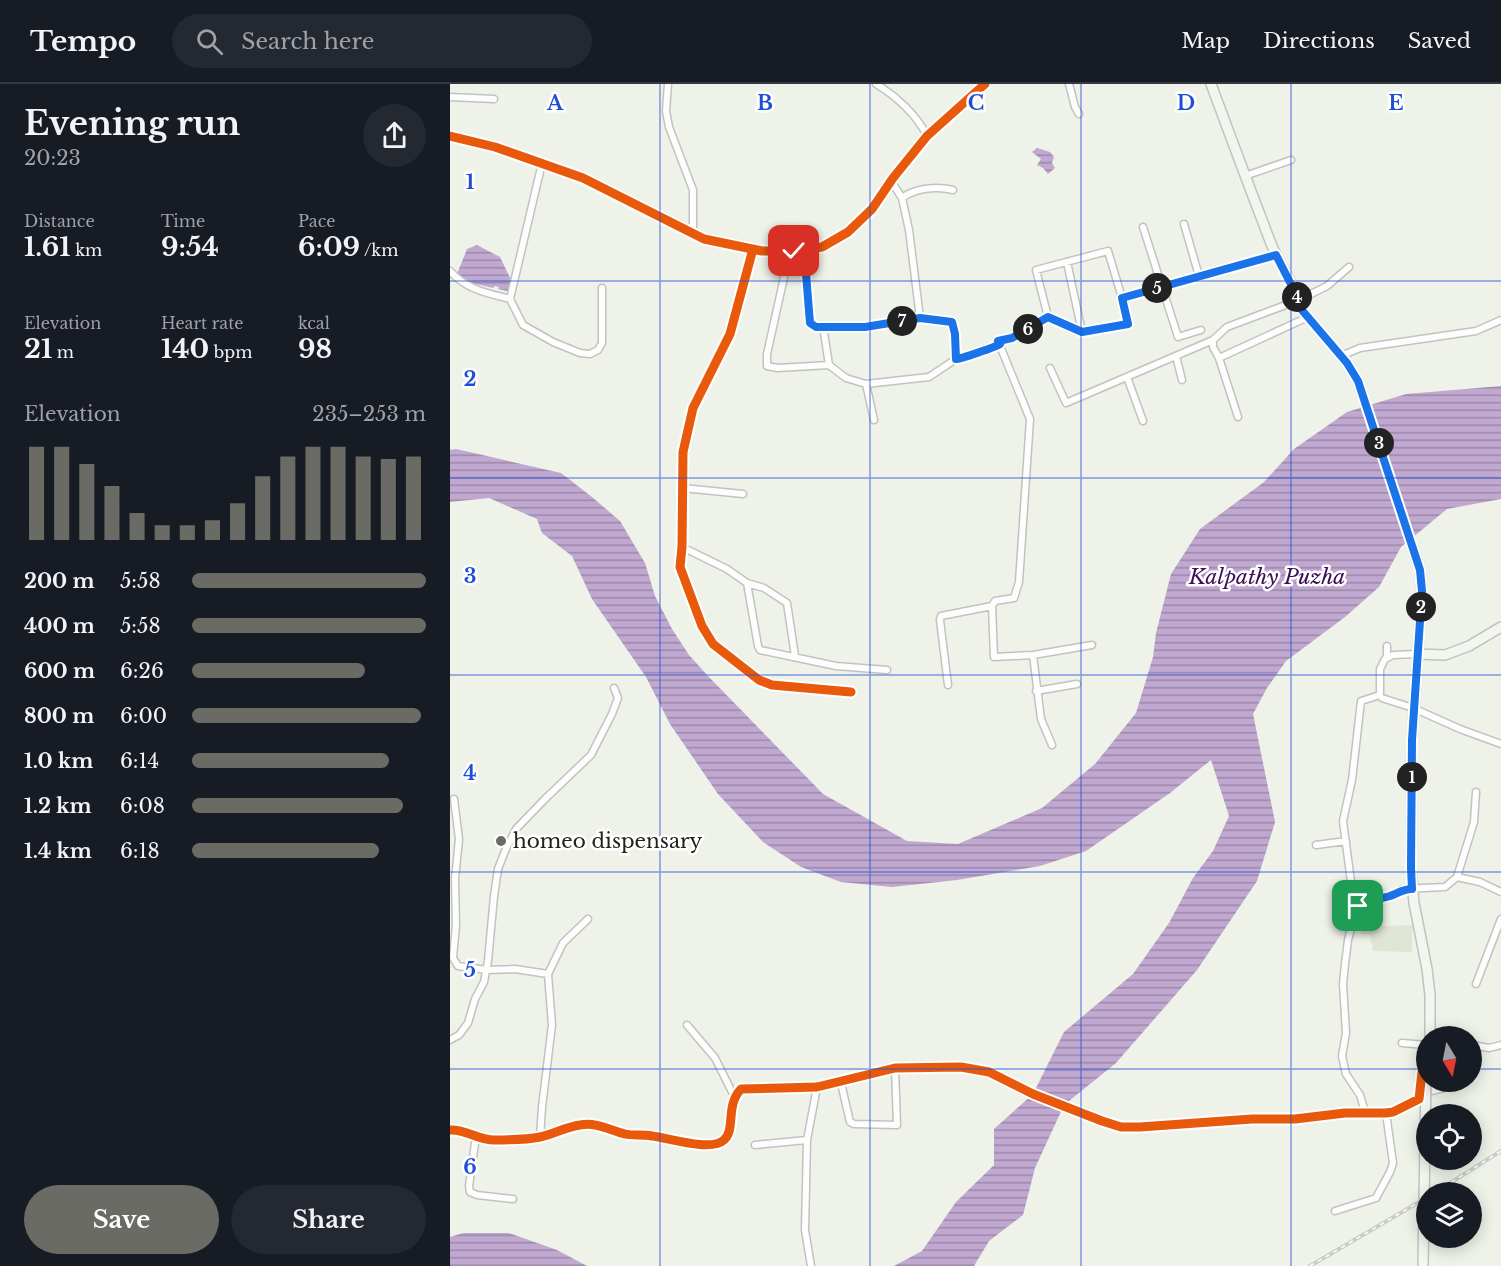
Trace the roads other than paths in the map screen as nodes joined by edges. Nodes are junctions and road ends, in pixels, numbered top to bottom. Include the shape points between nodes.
1 (668, 84) edge
2 (876, 84) edge
3 (985, 84) edge
4 (1069, 84) edge
5 (1211, 84) edge
6 (450, 97) edge
7 (494, 99) dead end
8 (1079, 114) dead end
9 (450, 136) edge
10 (927, 136) junction
11 (1291, 160) dead end
12 (542, 164) junction
13 (1245, 176) junction
14 (891, 181) junction
15 (953, 189) dead end
16 (902, 198) junction
17 (1184, 224) dead end
18 (1143, 227) dead end
19 (693, 233) junction
20 (753, 249) junction
21 (804, 249) junction
22 (788, 251) junction
23 (1276, 255) junction
24 (1067, 262) junction
25 (1350, 267) dead end
26 (450, 271) edge
27 (1199, 276) junction
28 (1163, 286) junction
29 (602, 288) dead end
30 (1122, 298) junction
31 (510, 299) junction
32 (1299, 300) junction
33 (1048, 317) junction
34 (1308, 317) junction
35 (920, 318) junction
36 (1501, 320) edge
37 (824, 326) junction
38 (1201, 330) dead end
39 (1082, 332) junction
40 (1213, 340) junction
41 (1000, 344) junction
42 (1176, 356) junction
43 (1341, 356) junction
44 (1219, 358) junction
45 (956, 359) junction
46 (829, 365) junction
47 (1050, 368) dead end
48 (1127, 378) junction
49 (1182, 380) dead end
50 (866, 384) junction
51 (1238, 417) dead end
52 (874, 420) dead end
53 (1143, 421) dead end
54 (683, 488) junction
55 (743, 494) dead end
56 (682, 547) junction
57 (747, 583) junction
58 (992, 606) junction
59 (1501, 627) edge
60 (1092, 645) dead end
61 (1387, 646) dead end
62 (1418, 654) junction
63 (795, 656) junction
64 (1033, 656) junction
65 (1385, 659) junction
66 (886, 670) dead end
67 (1077, 684) dead end
68 (948, 685) dead end
69 (614, 688) dead end
70 (1036, 691) junction
71 (850, 692) dead end
72 (1382, 698) dead end
73 (1413, 708) junction
74 (1501, 744) edge
75 (1052, 745) dead end
76 (1476, 792) dead end
77 (454, 799) dead end
78 (1346, 841) junction
79 (1316, 845) dead end
80 (1456, 877) junction
81 (1412, 889) junction
82 (1501, 892) edge
83 (1355, 915) junction
84 (588, 920) dead end
85 (1500, 923) edge
86 (452, 958) edge
87 (487, 970) junction
88 (548, 974) junction
89 (1476, 984) dead end
90 (687, 1025) dead end
91 (1430, 1026) edge
92 (450, 1040) edge
93 (1402, 1042) dead end
94 (1416, 1044) edge
95 (1501, 1045) edge
96 (1482, 1047) edge
97 (895, 1068) junction
98 (841, 1083) junction
99 (817, 1087) junction
100 (1420, 1092) edge
101 (1426, 1092) edge
102 (1033, 1094) joint
103 (734, 1096) junction
104 (1365, 1112) junction
105 (1386, 1113) junction
106 (450, 1130) edge
107 (476, 1136) junction
108 (540, 1137) junction
109 (807, 1140) junction
110 (756, 1145) dead end
111 (513, 1199) dead end
112 (1335, 1210) dead end
113 (811, 1266) edge
114 (1423, 1266) edge

1 - 19 street via 669,127 693,190
2 - 10 street via 892,94
3 - 10 street
4 - 8 street
5 - 13 main road
6 - 7 street
9 - 12 street
10 - 14 street
11 - 13 street
12 - 19 street via 583,178
12 - 31 street
13 - 23 main road
14 - 16 street
14 - 21 street via 872,209 848,232 822,247
15 - 16 street via 920,190
16 - 35 street
17 - 27 street
18 - 28 street
19 - 20 street
20 - 22 street
20 - 54 street via 730,334 693,408 683,452
21 - 22 street
21 - 37 street via 810,323
22 - 46 street via 767,366
23 - 27 street
23 - 32 main road
24 - 30 street via 1108,251
24 - 33 street via 1036,270
24 - 39 street
25 - 32 street via 1327,286
26 - 31 street via 475,290
27 - 28 street
28 - 30 street
28 - 38 street via 1178,337
29 - 31 street via 602,343 590,354 553,342 523,325
30 - 39 street via 1128,324
32 - 34 main road
32 - 40 street via 1227,327
33 - 39 street
33 - 41 street via 1012,338 998,341
34 - 43 main road
34 - 44 street
35 - 37 street via 865,327
35 - 45 street via 952,322
36 - 43 street via 1476,331 1360,348
37 - 46 street
40 - 42 street
40 - 44 street
41 - 45 street
41 - 58 street via 1030,419 1019,582 1014,598 995,601
42 - 48 street
42 - 49 street
43 - 62 main road via 1358,381 1420,570
44 - 51 street
45 - 50 street via 929,377
46 - 50 street via 846,378
47 - 48 street via 1065,403
48 - 53 street
50 - 52 street
54 - 55 street
54 - 56 street
56 - 57 street
56 - 71 street via 680,567 702,627 713,644 759,680 772,685
57 - 63 street via 764,588 787,603
57 - 63 street via 760,650
58 - 64 street via 994,657
58 - 68 street via 941,616
59 - 62 main road via 1445,655
60 - 64 street
61 - 65 street
62 - 65 street
62 - 73 main road
63 - 66 street via 836,666
64 - 70 street
65 - 78 street via 1380,669 1380,696 1361,701 1343,821
67 - 70 street
69 - 87 street via 618,698 591,755 516,829 505,851 498,869
70 - 75 street via 1041,719
72 - 73 street
73 - 74 street
73 - 81 main road
76 - 80 street via 1474,822
77 - 86 street via 459,839
78 - 79 street
78 - 83 street
80 - 81 street via 1445,887
80 - 82 street
81 - 83 street via 1364,901
81 - 91 main road via 1427,969
83 - 104 street via 1343,984 1346,1033 1342,1056 1346,1074 1360,1095
84 - 88 street via 563,944
85 - 89 street
86 - 87 street via 458,966
87 - 88 street
87 - 92 street via 468,1023
88 - 108 street via 552,1024
90 - 103 street via 715,1058
93 - 94 street
95 - 96 street
97 - 98 main road
97 - 98 street via 897,1125 850,1122
97 - 102 main road via 971,1068 989,1072
98 - 99 main road
99 - 103 main road via 741,1089
99 - 109 street
100 - 105 street via 1419,1099
101 - 114 main road, bridge
102 - 104 street via 1121,1126 1288,1120
103 - 108 main road via 730,1131 724,1140 714,1144 627,1135 593,1124
104 - 105 street
105 - 112 street via 1393,1163 1390,1172 1376,1198
106 - 107 main road
107 - 108 main road via 493,1141
107 - 111 street via 470,1192
109 - 110 street
109 - 113 street via 806,1230

